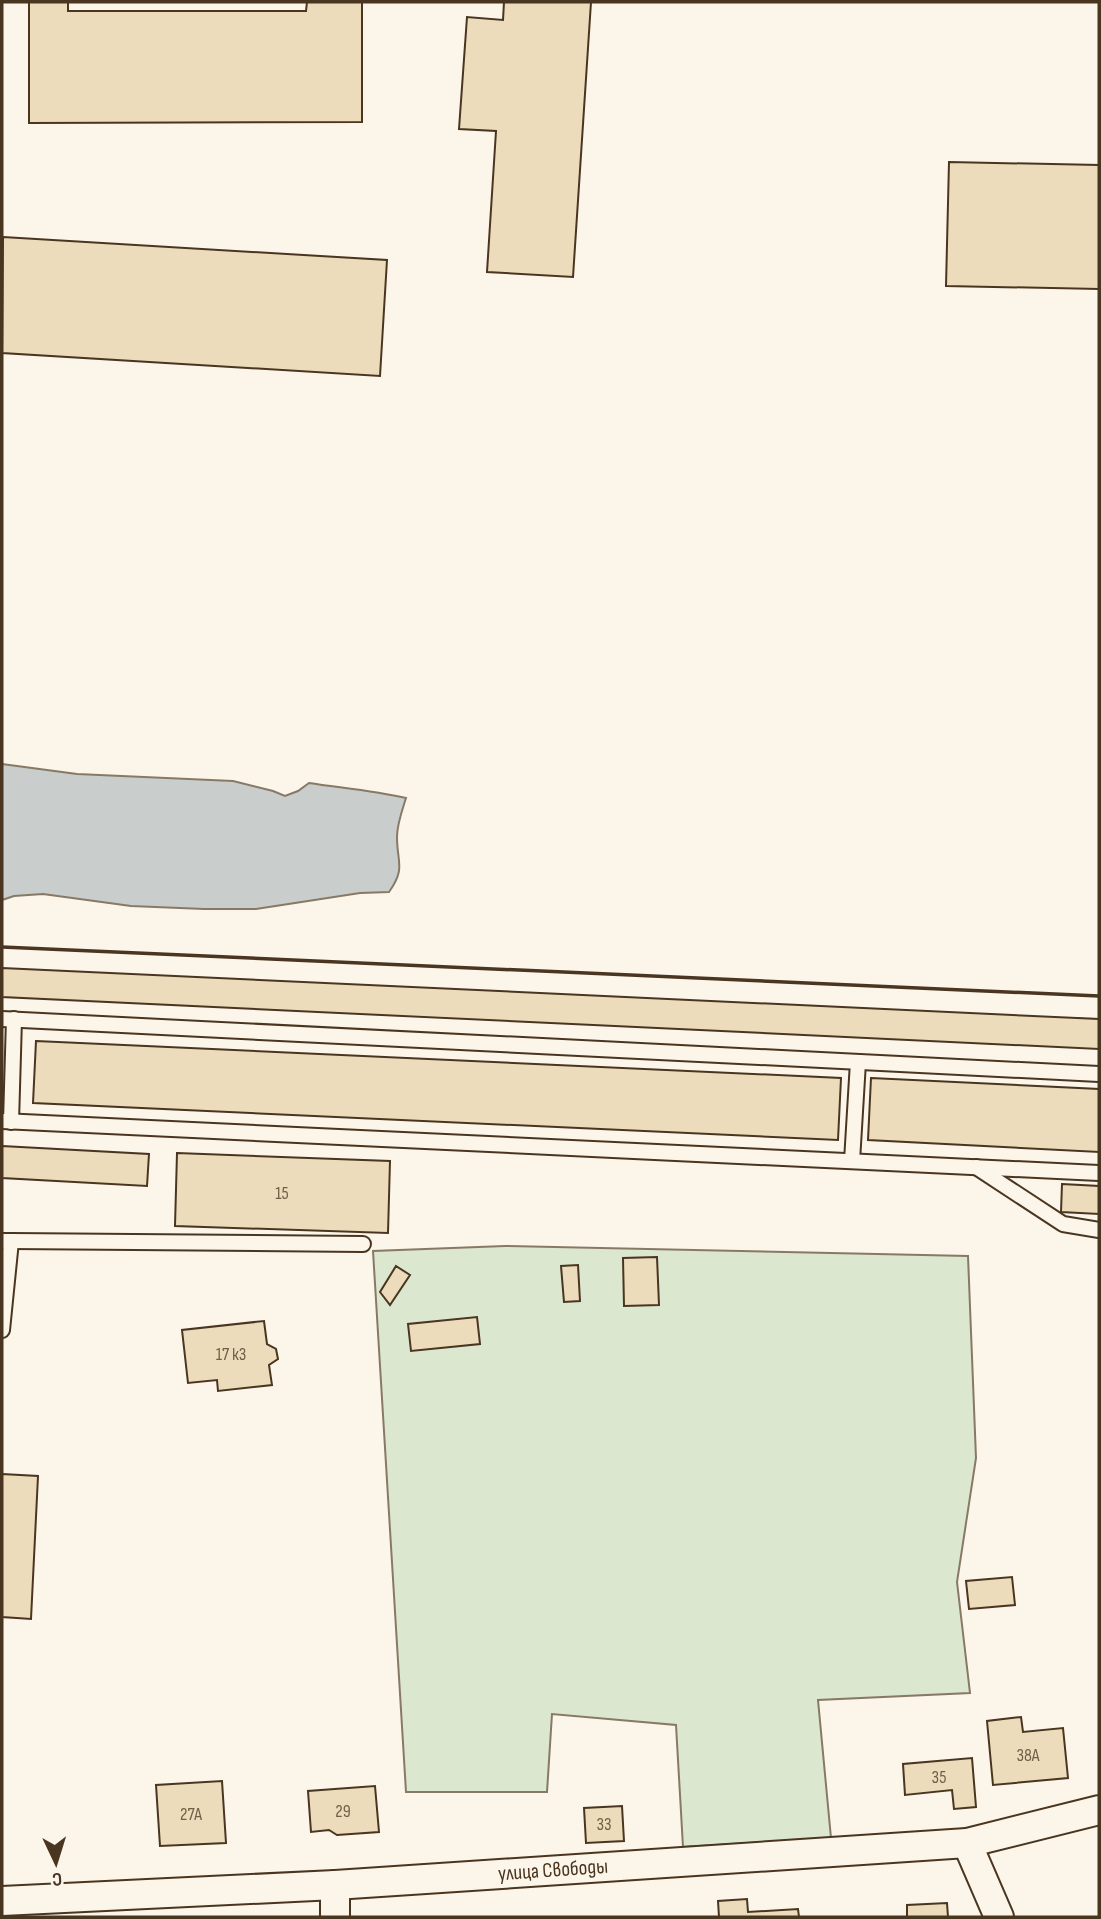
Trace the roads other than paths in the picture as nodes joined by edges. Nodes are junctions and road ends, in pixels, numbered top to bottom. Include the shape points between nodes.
1 (8, 1019) edge
2 (858, 1062) junction
3 (1099, 1074) edge
4 (6, 1122) edge
5 (852, 1161) junction
6 (974, 1167) junction
7 (1099, 1173) edge
8 (1099, 1230) edge
9 (7, 1241) edge
10 (363, 1244) dead end
11 (2, 1330) edge
12 (1099, 1810) edge
13 (967, 1843) junction
14 (335, 1885) junction
15 (2, 1901) edge
16 (335, 1917) edge
17 (999, 1917) edge

1 - 2 lane
1 - 4 lane
2 - 3 lane
2 - 5 lane
4 - 5 lane
5 - 6 lane
6 - 7 lane
6 - 8 lane via 1063,1224
9 - 10 lane
9 - 11 lane
12 - 13 street, улица Свободы
13 - 14 street, улица Свободы
13 - 17 street
14 - 15 street, улица Свободы
14 - 16 street

